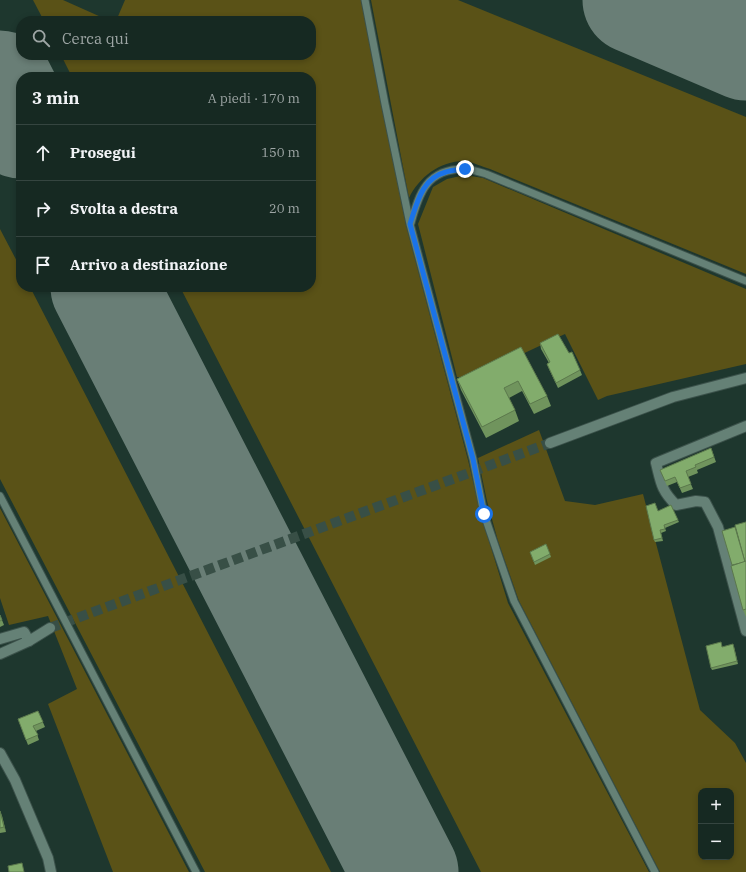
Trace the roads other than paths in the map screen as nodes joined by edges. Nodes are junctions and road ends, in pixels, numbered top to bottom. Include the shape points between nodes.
1 (365, 0) edge
2 (410, 224) junction
3 (746, 281) edge
4 (746, 378) edge
5 (746, 426) edge
6 (550, 443) tunnel mouth
7 (0, 496) edge
8 (50, 628) tunnel mouth
9 (746, 631) edge
10 (0, 639) edge
11 (29, 641) junction
12 (0, 654) edge
13 (0, 753) edge
14 (51, 872) edge
15 (196, 872) edge
16 (655, 872) edge

1 - 2 lane
2 - 3 lane via 418,198 429,181 445,172 465,169 486,174
2 - 16 lane via 473,459 484,514 514,601
4 - 6 street via 674,397
5 - 9 street via 656,463 662,487 676,505 696,500 705,502 718,527
7 - 15 lane
8 - 11 street
10 - 11 street via 24,632
11 - 12 street
13 - 14 street via 15,780 48,858

